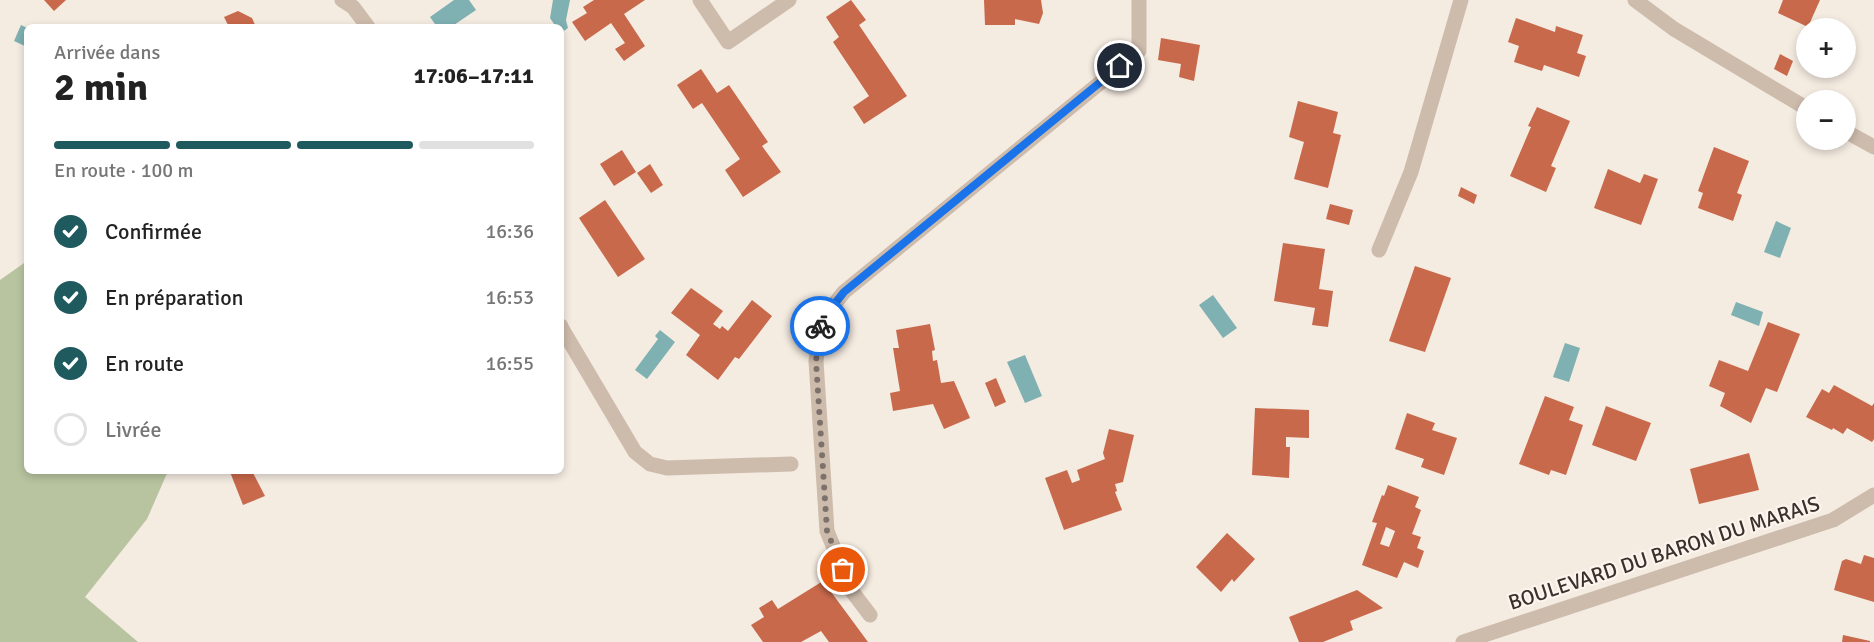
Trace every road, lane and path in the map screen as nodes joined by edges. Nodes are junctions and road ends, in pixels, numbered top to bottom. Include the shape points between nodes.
1 (342, 0) edge
2 (700, 0) edge
3 (789, 0) edge
4 (1139, 0) edge
5 (1461, 0) edge
6 (1635, 0) edge
7 (366, 24) edge
8 (1796, 102) edge
9 (1856, 137) edge
10 (1874, 147) edge
11 (1379, 250) dead end
12 (564, 331) edge
13 (791, 464) dead end
14 (1874, 495) edge
15 (870, 615) dead end
16 (1463, 642) edge

1 - 7 street
2 - 3 street via 728,42
4 - 15 street via 1139,51 844,292 821,321 816,361 827,531 851,590
5 - 11 street via 1411,172
6 - 8 street via 1674,29
9 - 10 street
12 - 13 street via 635,452 650,464 667,468
14 - 16 street, BOULEVARD DU BARON DU MARAIS via 1833,520

